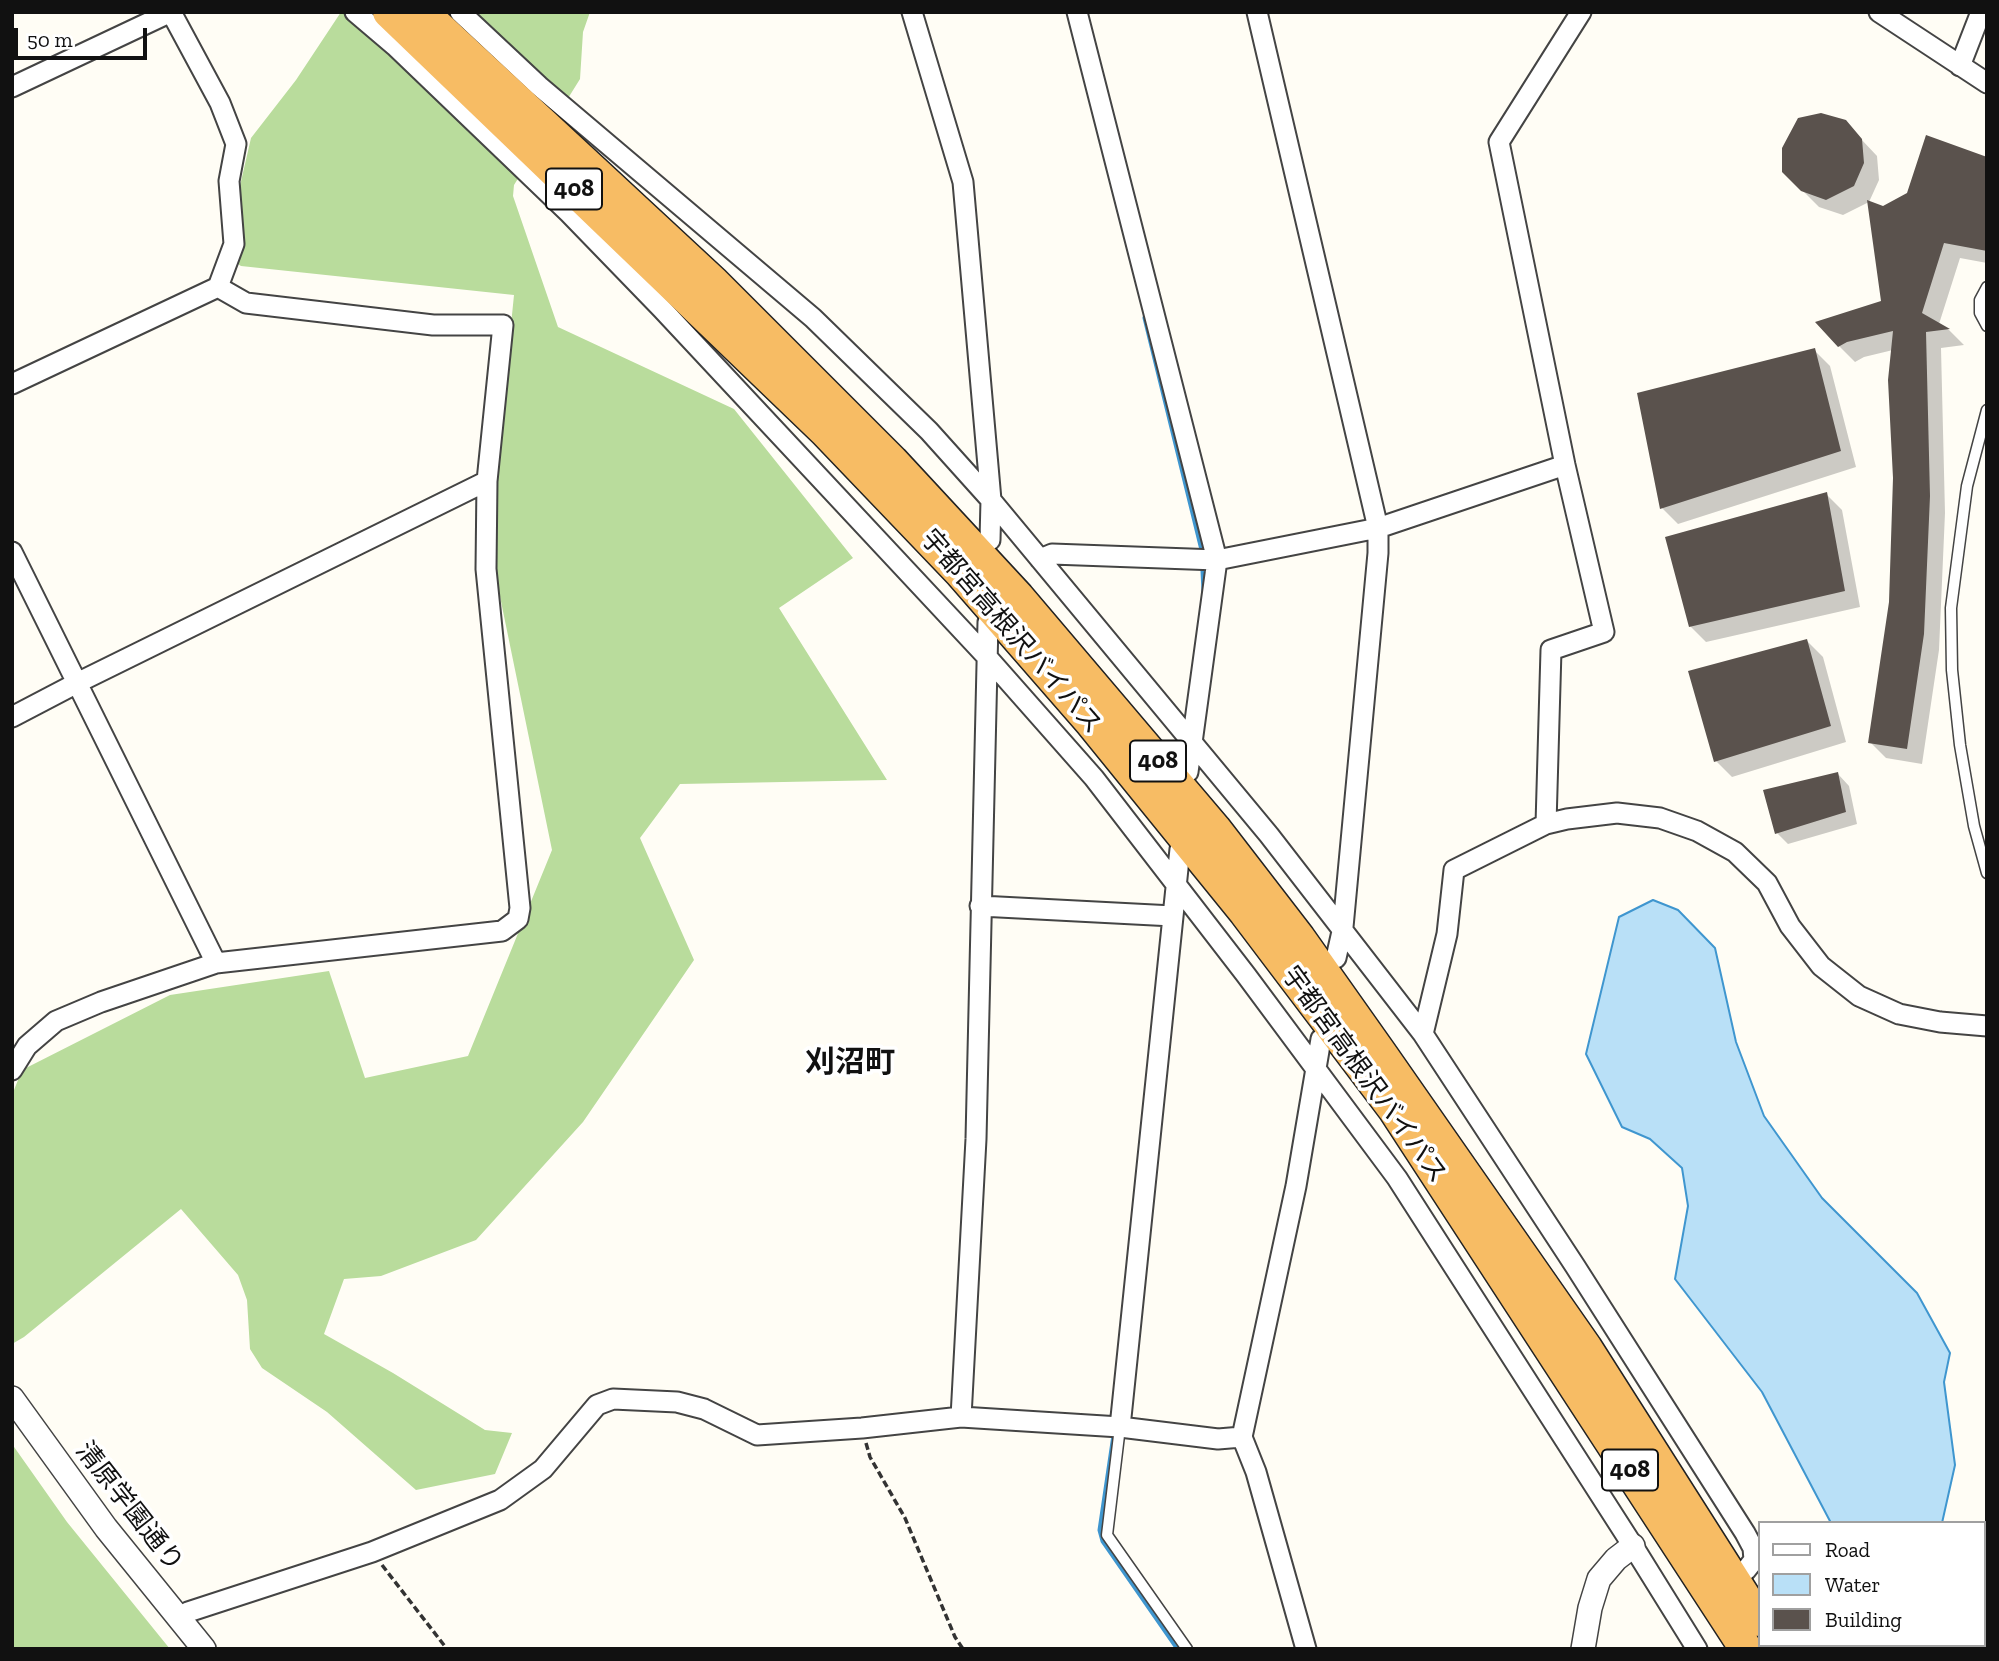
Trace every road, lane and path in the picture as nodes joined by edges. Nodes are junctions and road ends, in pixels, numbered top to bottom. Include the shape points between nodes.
1 (171, 12) edge
2 (355, 12) edge
3 (389, 12) edge
4 (422, 12) edge
5 (460, 12) edge
6 (912, 12) edge
7 (1077, 12) edge
8 (1257, 12) edge
9 (1581, 12) edge
10 (1879, 12) edge
11 (1981, 12) edge
12 (1960, 66) junction
13 (1987, 83) edge
14 (12, 87) edge
15 (218, 287) junction
16 (1987, 287) edge
17 (1987, 326) edge
18 (12, 384) edge
19 (1987, 410) edge
20 (1565, 465) junction
21 (487, 481) junction
22 (991, 500) junction
23 (1378, 528) junction
24 (990, 540) dead end
25 (12, 552) edge
26 (1040, 559) junction
27 (1217, 560) junction
28 (988, 622) dead end
29 (988, 658) junction
30 (77, 683) junction
31 (12, 717) edge
32 (1191, 742) junction
33 (1188, 772) dead end
34 (1546, 824) junction
35 (1181, 849) dead end
36 (1987, 873) edge
37 (1177, 884) junction
38 (980, 906) junction
39 (1173, 916) junction
40 (1343, 927) junction
41 (1336, 958) dead end
42 (216, 963) junction
43 (1987, 1026) edge
44 (1423, 1034) junction
45 (1321, 1039) dead end
46 (1315, 1067) junction
47 (12, 1070) edge
48 (1514, 1292) junction
49 (1616, 1394) junction
50 (12, 1398) edge
51 (961, 1417) junction
52 (1120, 1427) junction
53 (862, 1428) junction
54 (1242, 1437) junction
55 (1633, 1546) junction
56 (372, 1552) junction
57 (1753, 1578) edge
58 (179, 1617) junction
59 (1758, 1618) edge
60 (204, 1649) edge
61 (447, 1649) edge
62 (963, 1649) edge
63 (1187, 1649) edge
64 (1306, 1649) edge
65 (1583, 1649) edge
66 (1697, 1649) edge
67 (1722, 1649) edge
68 (1746, 1649) edge

1 - 14 street
1 - 15 street via 220,103 236,145 229,181 234,244
2 - 29 street via 569,213
3 - 48 highway, 宇都宮高根沢バイパス / 408 via 788,394 961,573 1090,721 1245,912 1394,1109
4 - 49 highway, 宇都宮高根沢バイパス / 408 via 714,283 892,461 1026,607 1215,829 1298,939
5 - 22 street via 539,86 813,318 929,431
6 - 22 street via 963,181
7 - 27 street
8 - 23 street
9 - 20 street via 1499,142
10 - 12 street
11 - 12 street
12 - 13 street
15 - 18 street
15 - 21 street via 246,303 433,325 502,325
16 - 17 lane via 1980,313
19 - 36 lane via 1967,486 1951,608 1960,745
20 - 23 street
20 - 34 street via 1604,632 1551,650
21 - 30 street
21 - 42 street via 486,569 518,919 492,932
22 - 24 street
22 - 26 street
23 - 27 street
23 - 40 street
25 - 30 street
26 - 27 street via 1052,554
26 - 32 street
27 - 32 street
28 - 29 street
29 - 37 street via 1094,778
29 - 38 street
30 - 31 street
30 - 42 street
32 - 33 street
32 - 40 street
34 - 43 street via 1617,813 1660,818 1697,831 1735,852 1767,883 1790,926 1821,966 1859,996 1899,1014
34 - 44 street via 1454,870 1447,934
35 - 37 street
37 - 39 street
37 - 46 street
38 - 39 street
38 - 51 street via 976,1139
39 - 52 street
40 - 41 street
40 - 44 street
42 - 47 street via 56,1021 27,1046
44 - 57 street via 1745,1533 1753,1548
45 - 46 street
46 - 54 street via 1296,1186
46 - 55 street via 1396,1178
48 - 67 highway, 408
48 - 68 highway, 宇都宮高根沢バイパス / 408
49 - 57 highway, 408
49 - 59 highway, 宇都宮高根沢バイパス / 408
50 - 58 street, 清原学園通り via 73,1484
51 - 52 street
51 - 53 street
52 - 54 street
52 - 63 lane via 1107,1535
53 - 56 street via 757,1435 704,1409 677,1402 614,1399 597,1405 543,1469 516,1491
53 - 62 path via 870,1457 905,1518
54 - 64 street
55 - 65 street via 1599,1579
55 - 66 street
56 - 58 street
56 - 61 path
58 - 60 street, 清原学園通り

